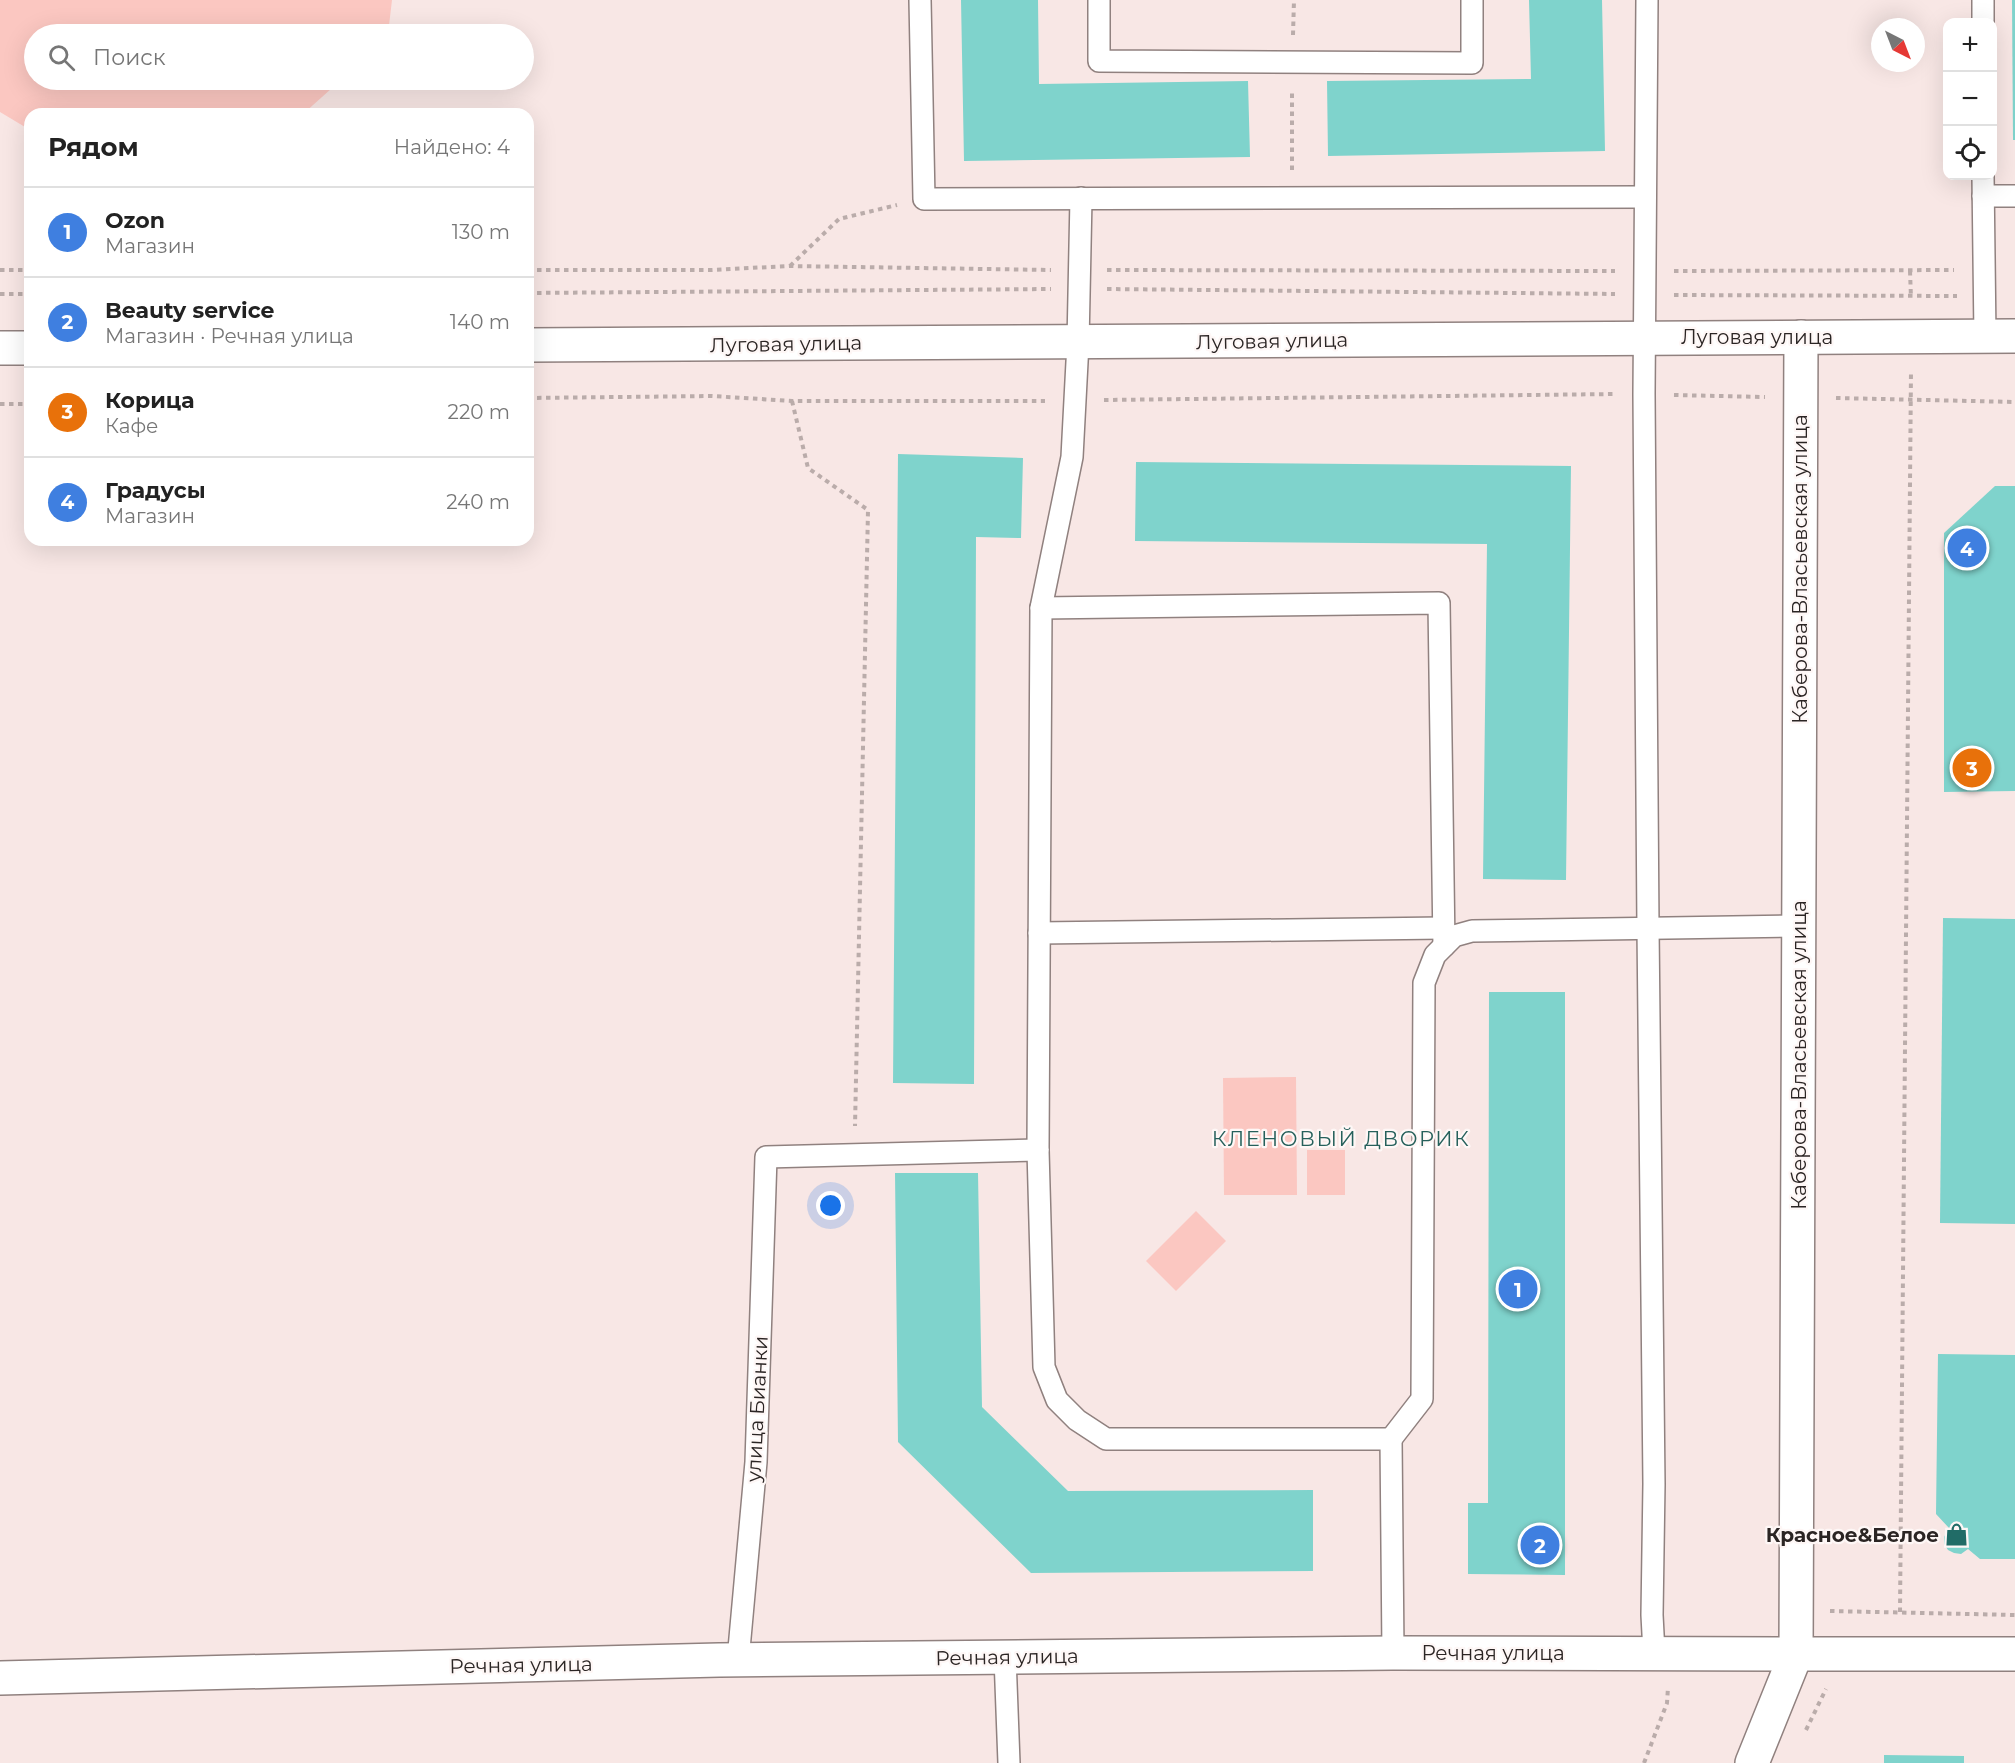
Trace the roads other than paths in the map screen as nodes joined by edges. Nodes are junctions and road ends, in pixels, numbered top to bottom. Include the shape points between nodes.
1 (920, 0) edge
2 (1099, 0) edge
3 (1472, 0) edge
4 (1647, 0) edge
5 (1983, 0) edge
6 (1983, 18) edge
7 (1983, 186) edge
8 (2015, 196) edge
9 (1645, 197) junction
10 (1081, 198) junction
11 (2000, 336) edge
12 (1644, 338) junction
13 (1801, 338) junction
14 (1078, 343) junction
15 (534, 345) edge
16 (0, 348) edge
17 (24, 348) edge
18 (1041, 609) junction
19 (1800, 926) junction
20 (1647, 928) junction
21 (1039, 933) junction
22 (1443, 937) junction
23 (1038, 1150) junction
24 (1391, 1439) junction
25 (1393, 1653) junction
26 (1662, 1653) junction
27 (1796, 1654) junction
28 (2015, 1654) edge
29 (1005, 1657) junction
30 (738, 1660) junction
31 (0, 1678) edge
32 (1009, 1763) edge
33 (1752, 1763) edge

1 - 10 lane via 924,199
2 - 3 lane via 1099,61 1472,63
4 - 9 lane
5 - 6 lane
7 - 8 lane
7 - 11 lane via 1984,296
9 - 10 lane
9 - 12 lane
10 - 14 lane
11 - 13 street, Луговая улица
12 - 13 street, Луговая улица
12 - 14 street, Луговая улица
12 - 20 lane
13 - 19 street, Каберова-Власьевская улица
14 - 15 street, Луговая улица
14 - 18 lane via 1072,457
16 - 17 street
18 - 21 lane
18 - 22 lane via 1439,603
19 - 20 lane
19 - 27 street, Каберова-Власьевская улица
20 - 22 lane via 1472,931
20 - 26 lane via 1652,1615
21 - 22 lane
21 - 23 lane
22 - 24 lane via 1424,983 1422,1399
23 - 24 lane via 1044,1367 1057,1400 1077,1420 1106,1439
23 - 30 lane, улица Бианки via 766,1157 756,1462
24 - 25 lane
25 - 26 street, Речная улица
25 - 29 street, Речная улица
26 - 27 street, Речная улица
27 - 28 street, Речная улица
27 - 33 street, Каберова-Власьевская улица
29 - 30 street, Речная улица
29 - 32 lane
30 - 31 street, Речная улица

